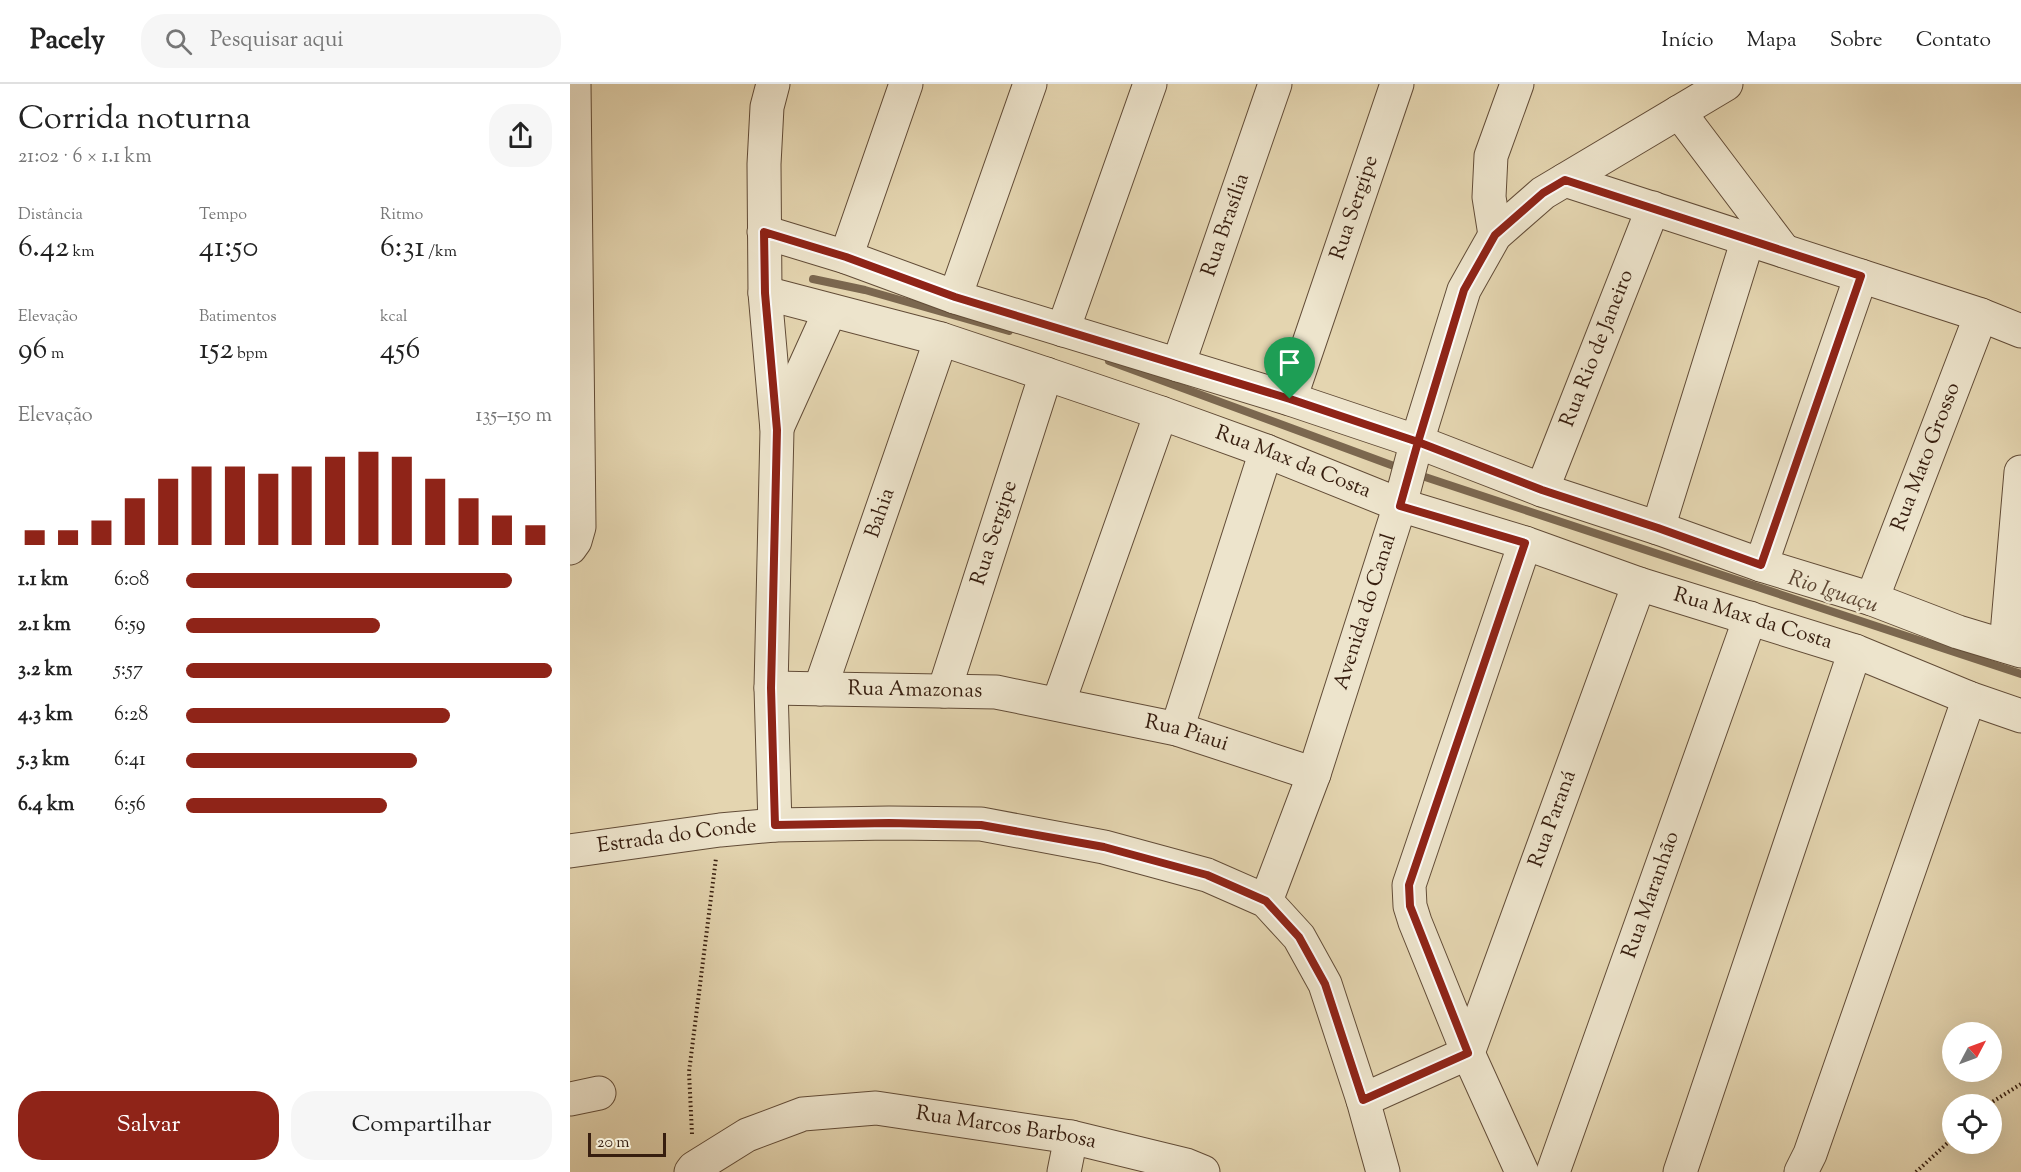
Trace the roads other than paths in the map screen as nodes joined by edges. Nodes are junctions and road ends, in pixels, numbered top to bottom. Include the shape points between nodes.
1 (574, 84) edge
2 (773, 84) edge
3 (906, 84) edge
4 (1030, 84) edge
5 (1150, 84) edge
6 (1275, 84) edge
7 (1397, 84) edge
8 (1517, 84) edge
9 (1726, 84) edge
10 (1680, 112) junction
11 (1565, 180) junction
12 (1653, 208) junction
13 (764, 232) junction
14 (1495, 235) junction
15 (1748, 239) junction
16 (1784, 251) junction
17 (846, 257) junction
18 (1861, 276) junction
19 (765, 293) junction
20 (955, 297) junction
21 (830, 311) junction
22 (1981, 315) junction
23 (1063, 330) junction
24 (2021, 331) edge
25 (941, 339) junction
26 (1178, 365) junction
27 (1046, 374) junction
28 (1290, 399) junction
29 (1161, 413) junction
30 (777, 430) junction
31 (1416, 445) junction
32 (1266, 451) junction
33 (2021, 472) edge
34 (1542, 490) junction
35 (1401, 502) junction
36 (1658, 528) junction
37 (1525, 543) junction
38 (573, 545) edge
39 (1761, 565) junction
40 (1639, 584) junction
41 (1872, 599) junction
42 (1750, 618) junction
43 (2014, 649) edge
44 (1855, 651) junction
45 (771, 688) junction
46 (820, 688) junction
47 (944, 691) junction
48 (1969, 698) junction
49 (1058, 704) junction
50 (2021, 716) edge
51 (1177, 729) junction
52 (1314, 774) junction
53 (775, 825) junction
54 (570, 851) edge
55 (1266, 901) junction
56 (1468, 1053) junction
57 (1363, 1100) junction
58 (1071, 1137) junction
59 (692, 1170) edge
60 (1064, 1172) edge
61 (1203, 1172) edge
62 (1383, 1172) edge
63 (1522, 1172) edge
64 (1553, 1172) edge
65 (1680, 1172) edge
66 (1801, 1172) edge

1 - 38 street via 579,528
2 - 13 street via 767,107
3 - 17 street
4 - 20 street
5 - 23 street
6 - 26 street, Rua Brasília
7 - 28 street, Rua Sergipe
8 - 14 street via 1491,156 1489,197
9 - 10 street
10 - 11 street
10 - 16 street
11 - 12 street
11 - 14 street via 1543,193
12 - 15 street
12 - 34 street, Rua Rio de Janeiro
13 - 17 street
13 - 19 street
14 - 31 street via 1464,290
15 - 16 street
15 - 36 street
16 - 18 street
17 - 20 street
18 - 22 street
18 - 39 street
19 - 21 street, Rua Max da Costa
19 - 30 street
20 - 23 street
21 - 25 street, Rua Max da Costa
21 - 30 street
22 - 24 street
22 - 41 street, Rua Mato Grosso
23 - 26 street
25 - 27 street, Rua Max da Costa
25 - 46 street, Bahia
26 - 28 street
27 - 29 street, Rua Max da Costa
27 - 47 street, Rua Sergipe
28 - 31 street
29 - 32 street, Rua Max da Costa
29 - 49 street
30 - 45 street
31 - 34 street
31 - 35 street, Avenida do Canal
32 - 35 street, Rua Max da Costa
32 - 51 street
33 - 43 street
34 - 36 street
35 - 37 street, Rua Max da Costa
35 - 52 street, Avenida do Canal
36 - 39 street
37 - 40 street, Rua Max da Costa
37 - 56 street via 1409,885 1410,906
39 - 41 street
40 - 42 street, Rua Max da Costa
40 - 56 street, Rua Paraná
41 - 43 street
42 - 44 street, Rua Max da Costa
42 - 64 street, Rua Maranhão
44 - 48 street, Rua Max da Costa
44 - 65 street
45 - 46 street, Rua Amazonas
45 - 53 street
46 - 47 street, Rua Amazonas
47 - 49 street, Rua Amazonas via 996,692
48 - 50 street, Rua Max da Costa
48 - 66 street
49 - 51 street, Rua Piaui
51 - 52 street, Rua Piaui
52 - 55 street, Avenida do Canal
53 - 54 street, Estrada do Conde
53 - 55 street, Estrada do Conde via 981,825 1104,847 1207,875
55 - 57 street, Estrada do Conde via 1299,937 1325,984
56 - 57 street
56 - 63 street
57 - 62 street, Estrada do Conde
58 - 59 street, Rua Marcos Barbosa via 876,1108 803,1114 747,1135
58 - 60 street
58 - 61 street, Rua Marcos Barbosa

